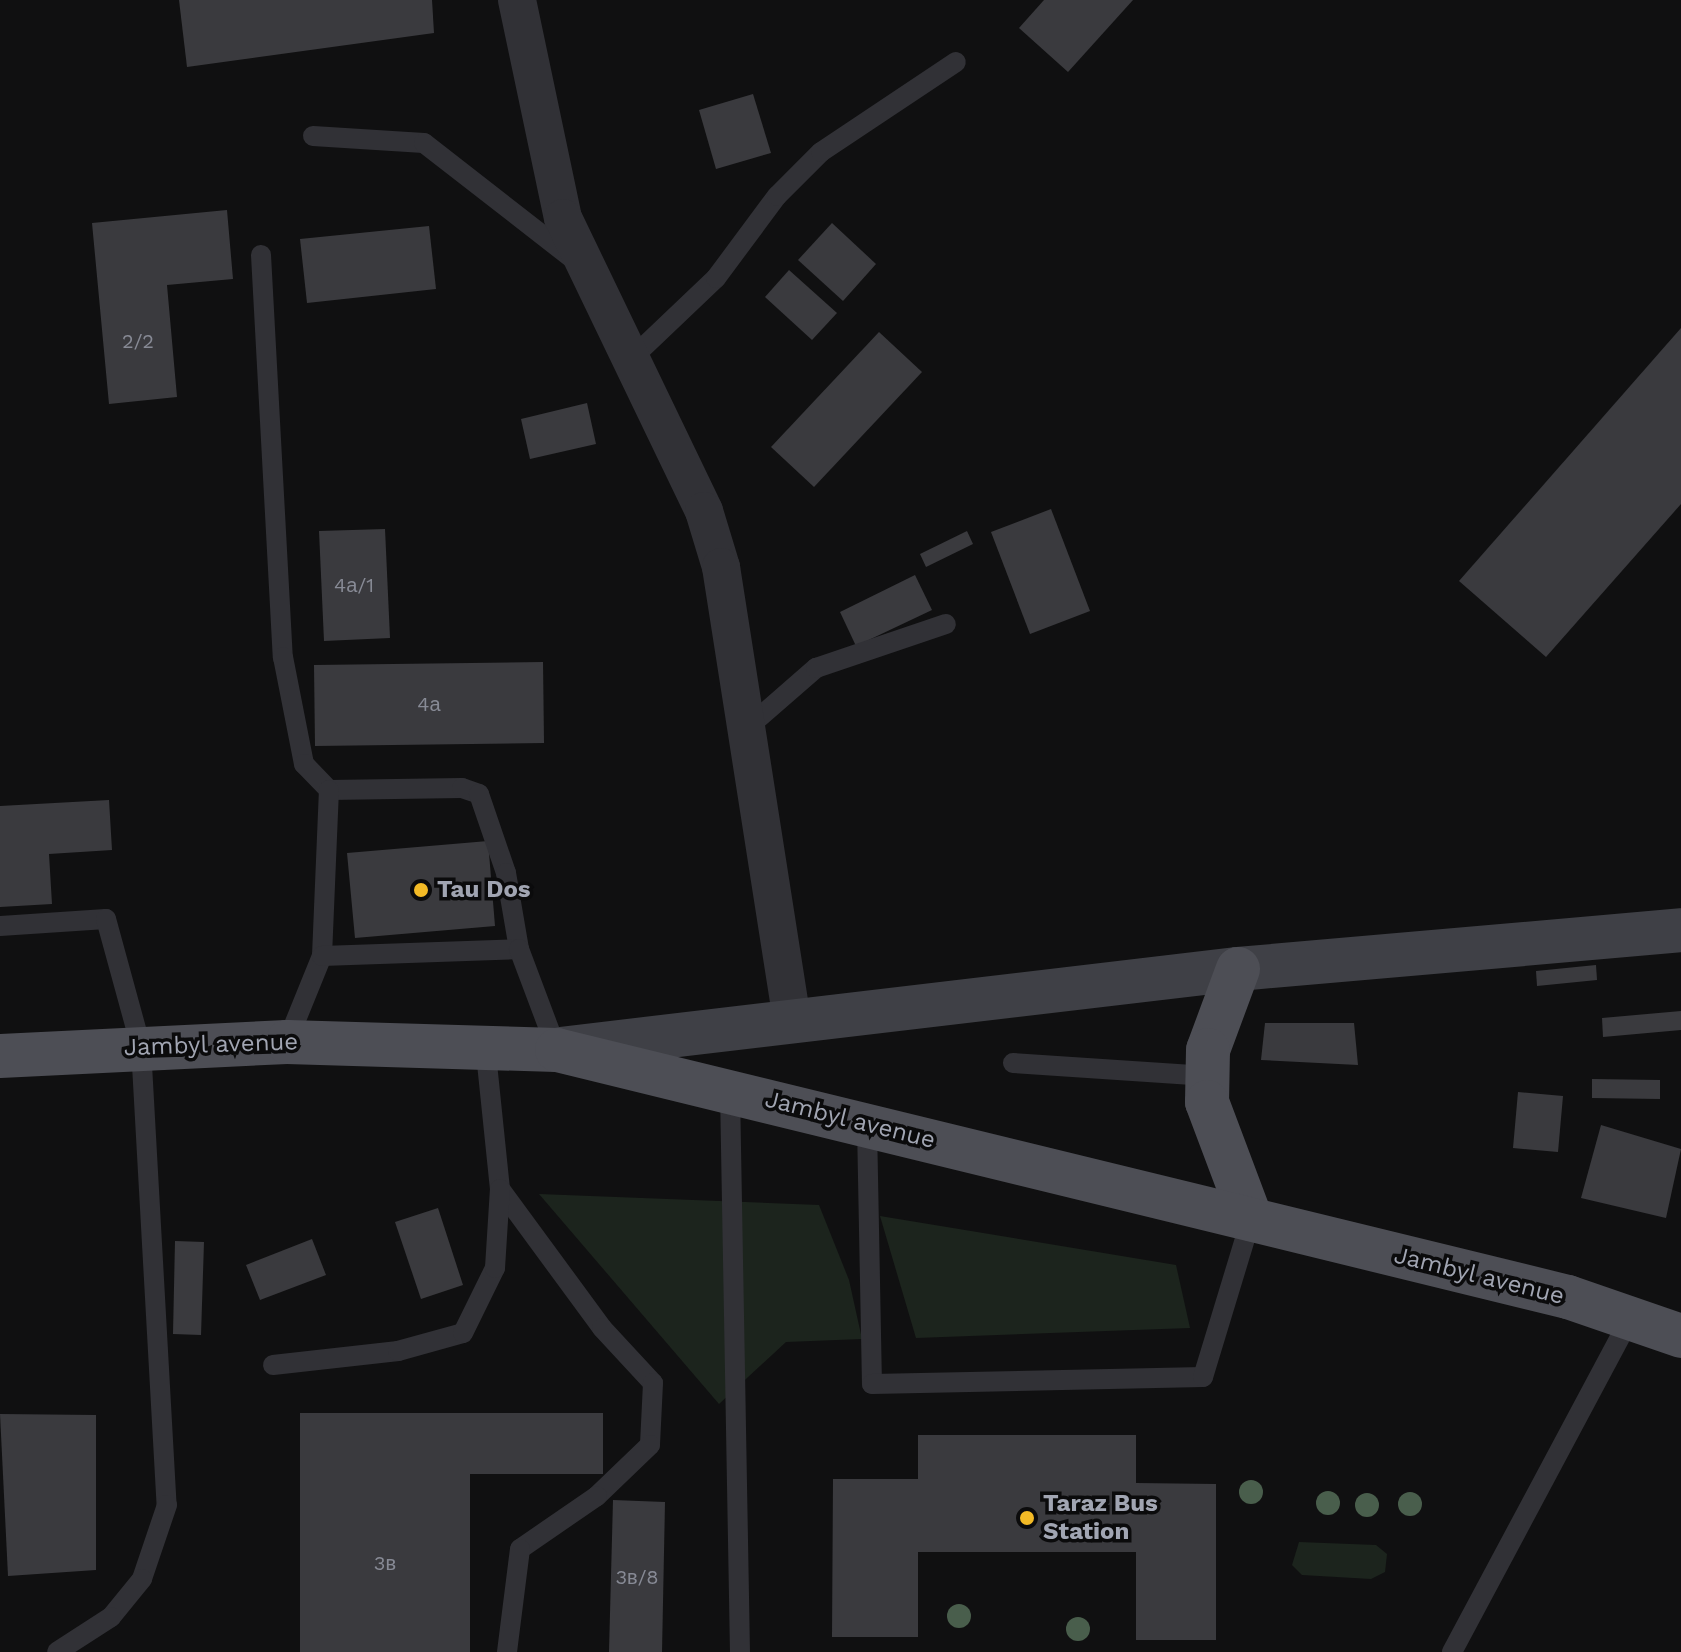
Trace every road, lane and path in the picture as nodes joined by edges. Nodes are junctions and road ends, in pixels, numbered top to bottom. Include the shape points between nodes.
1 (517, 0) edge
2 (956, 62) dead end
3 (313, 136) dead end
4 (261, 255) dead end
5 (583, 267) junction
6 (632, 358) junction
7 (946, 624) dead end
8 (743, 732) junction
9 (329, 790) junction
10 (0, 926) edge
11 (1681, 930) edge
12 (519, 949) junction
13 (322, 956) junction
14 (1238, 969) junction
15 (792, 1022) junction
16 (287, 1042) junction
17 (485, 1044) junction
18 (141, 1047) junction
19 (557, 1050) junction
20 (0, 1056) edge
21 (1013, 1063) dead end
22 (1208, 1076) junction
23 (730, 1091) junction
24 (867, 1125) junction
25 (500, 1189) junction
26 (1251, 1219) junction
27 (1630, 1318) junction
28 (1681, 1336) edge
29 (273, 1365) dead end
30 (57, 1652) edge
31 (507, 1652) edge
32 (740, 1652) edge
33 (1452, 1652) edge

1 - 5 street via 563,218
2 - 6 lane via 821,152 777,196 716,278
3 - 5 lane via 424,143
4 - 9 lane via 283,657 304,764
5 - 6 street
6 - 8 street via 704,511 721,567
7 - 8 lane via 816,668
8 - 15 street
9 - 12 lane via 462,788 479,794 506,873
9 - 13 lane
10 - 18 lane via 106,919
11 - 14 main road
12 - 13 lane
12 - 19 lane
13 - 16 lane
14 - 15 main road
14 - 22 main road via 1208,1050
15 - 19 main road
16 - 17 main road, Jambyl avenue
16 - 18 main road, Jambyl avenue
17 - 19 main road, Jambyl avenue
17 - 25 lane
18 - 20 main road, Jambyl avenue
18 - 30 lane via 167,1505 142,1579 111,1617
19 - 23 main road, Jambyl avenue
21 - 22 lane
22 - 26 main road via 1207,1102
23 - 24 main road, Jambyl avenue
23 - 32 lane
24 - 26 main road, Jambyl avenue
24 - 26 lane via 872,1384 1203,1377
25 - 29 lane via 495,1268 463,1333 398,1351
25 - 31 lane via 602,1328 653,1383 650,1445 597,1496 520,1549
26 - 27 main road, Jambyl avenue
27 - 28 main road, Jambyl avenue
27 - 33 lane

